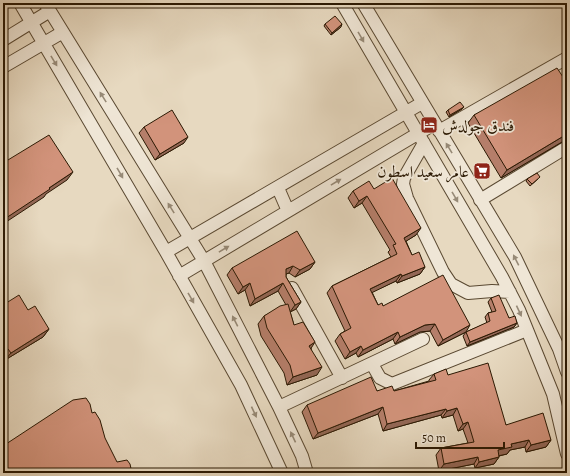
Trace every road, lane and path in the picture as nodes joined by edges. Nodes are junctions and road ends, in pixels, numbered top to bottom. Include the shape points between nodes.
1 (20, 3) edge
2 (342, 3) edge
3 (363, 3) edge
4 (47, 7) edge
5 (31, 22) junction
6 (63, 32) junction
7 (3, 40) edge
8 (44, 44) junction
9 (567, 58) edge
10 (3, 67) edge
11 (422, 103) junction
12 (406, 113) junction
13 (437, 127) junction
14 (421, 138) junction
15 (567, 147) edge
16 (278, 188) junction
17 (480, 200) junction
18 (288, 211) junction
19 (190, 239) junction
20 (166, 252) junction
21 (204, 261) junction
22 (179, 276) junction
23 (288, 280) edge
24 (510, 292) junction
25 (527, 330) junction
26 (423, 339) dead end
27 (372, 364) junction
28 (567, 372) edge
29 (342, 378) junction
30 (279, 407) junction
31 (567, 454) edge
32 (282, 473) edge
33 (307, 473) edge

1 - 5 street
2 -> 12 street
3 - 11 street
4 - 5 street
4 - 6 street
5 - 7 street
5 - 8 street
6 - 8 street
19 -> 6 street
8 - 10 street
8 -> 20 street
9 - 13 street
11 - 12 street
11 - 13 street
12 - 14 street
12 - 16 street
13 - 14 street
17 -> 13 street
18 -> 14 street
14 -> 24 street
14 - 24 street via 403,184 407,198 443,272 451,284 468,293
15 - 17 street
16 - 18 street
16 - 19 street
28 -> 17 street via 560,349 515,257
21 -> 18 street
19 - 20 street
19 - 21 street
20 - 22 street
21 - 22 street
30 -> 21 street
22 -> 32 street via 241,385
23 - 29 street
24 -> 25 street
25 - 27 street via 392,384 380,378
25 - 31 street via 552,394
26 - 27 street
27 - 29 street
29 - 30 street
33 -> 30 street via 302,456

